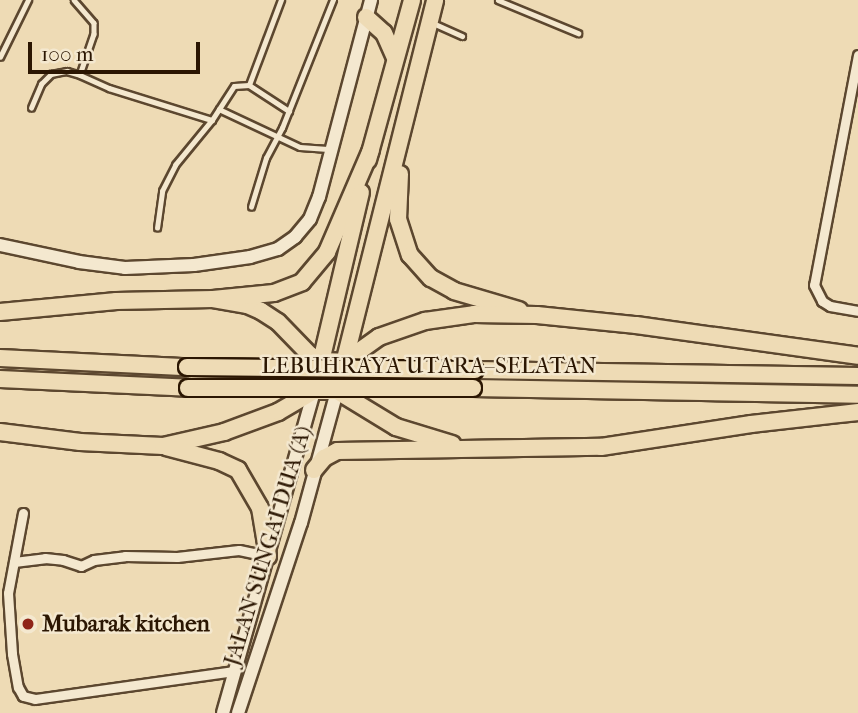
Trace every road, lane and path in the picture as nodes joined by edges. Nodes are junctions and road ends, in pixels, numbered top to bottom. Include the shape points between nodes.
1 (21, 0) edge
2 (74, 0) edge
3 (281, 0) edge
4 (333, 0) edge
5 (371, 0) edge
6 (412, 0) edge
7 (435, 0) edge
8 (498, 0) edge
9 (28, 2) edge
10 (366, 17) junction
11 (429, 22) junction
12 (579, 33) dead end
13 (462, 36) dead end
14 (858, 55) edge
15 (0, 57) edge
16 (395, 58) junction
17 (80, 75) junction
18 (249, 85) junction
19 (31, 108) dead end
20 (219, 109) junction
21 (289, 111) junction
22 (212, 120) junction
23 (277, 137) junction
24 (401, 144) junction
25 (331, 149) junction
26 (370, 150) junction
27 (251, 207) dead end
28 (157, 228) dead end
29 (0, 245) edge
30 (213, 299) junction
31 (858, 311) edge
32 (0, 312) edge
33 (537, 315) junction
34 (858, 356) edge
35 (0, 358) edge
36 (321, 361) junction
37 (344, 362) junction
38 (858, 376) edge
39 (0, 379) edge
40 (314, 391) junction
41 (337, 391) junction
42 (858, 395) edge
43 (858, 412) edge
44 (0, 432) edge
45 (163, 446) junction
46 (466, 449) junction
47 (314, 470) junction
48 (23, 513) dead end
49 (268, 556) junction
50 (14, 562) junction
51 (4, 594) edge
52 (235, 671) junction
53 (223, 713) edge
54 (238, 713) edge

1 - 9 lane
2 - 17 lane via 94,23
3 - 18 lane
4 - 21 lane
5 - 10 main road
6 - 16 highway
7 - 11 highway
8 - 12 lane
9 - 15 lane
10 - 16 highway via 384,33
10 - 25 main road
11 - 13 lane
11 - 24 highway
14 - 31 street via 814,285 830,306
16 - 26 highway
17 - 19 lane via 67,71 51,74 41,84
17 - 22 lane
18 - 20 lane via 234,86
18 - 21 lane
20 - 22 lane
20 - 23 lane
21 - 23 lane
22 - 28 lane via 175,164 162,191
23 - 25 lane via 300,147
23 - 27 lane
24 - 33 highway via 398,219 410,255 431,278 454,291
24 - 37 highway
25 - 29 main road via 310,219 278,249 194,265 125,268
26 - 30 highway via 327,252 302,282 274,293
26 - 36 highway
30 - 32 highway via 116,301
30 - 36 highway via 261,312
33 - 34 highway
33 - 37 highway via 474,314 425,321 379,337
35 - 38 highway, LEBUHRAYA UTARA–SELATAN, bridge via 187,367
36 - 37 highway
36 - 40 highway
37 - 41 highway
39 - 42 highway, LEBUHRAYA UTARA–SELATAN, bridge via 188,388
40 - 41 highway
40 - 45 highway via 278,412 225,432
40 - 49 main road, JALAN SUNGAI DUA (A)
41 - 46 highway via 396,427
41 - 47 main road, JALAN SUNGAI DUA (A)
43 - 46 highway via 601,447
44 - 45 highway
45 - 49 highway via 238,470 260,508
46 - 47 highway via 337,451
47 - 54 main road, JALAN SUNGAI DUA (A)
48 - 50 street
49 - 50 street via 239,550 177,557 125,556 80,566 63,559
49 - 52 main road, JALAN SUNGAI DUA (A)
50 - 51 street
51 - 52 street via 23,696 43,698
52 - 53 main road, JALAN SUNGAI DUA (A)

